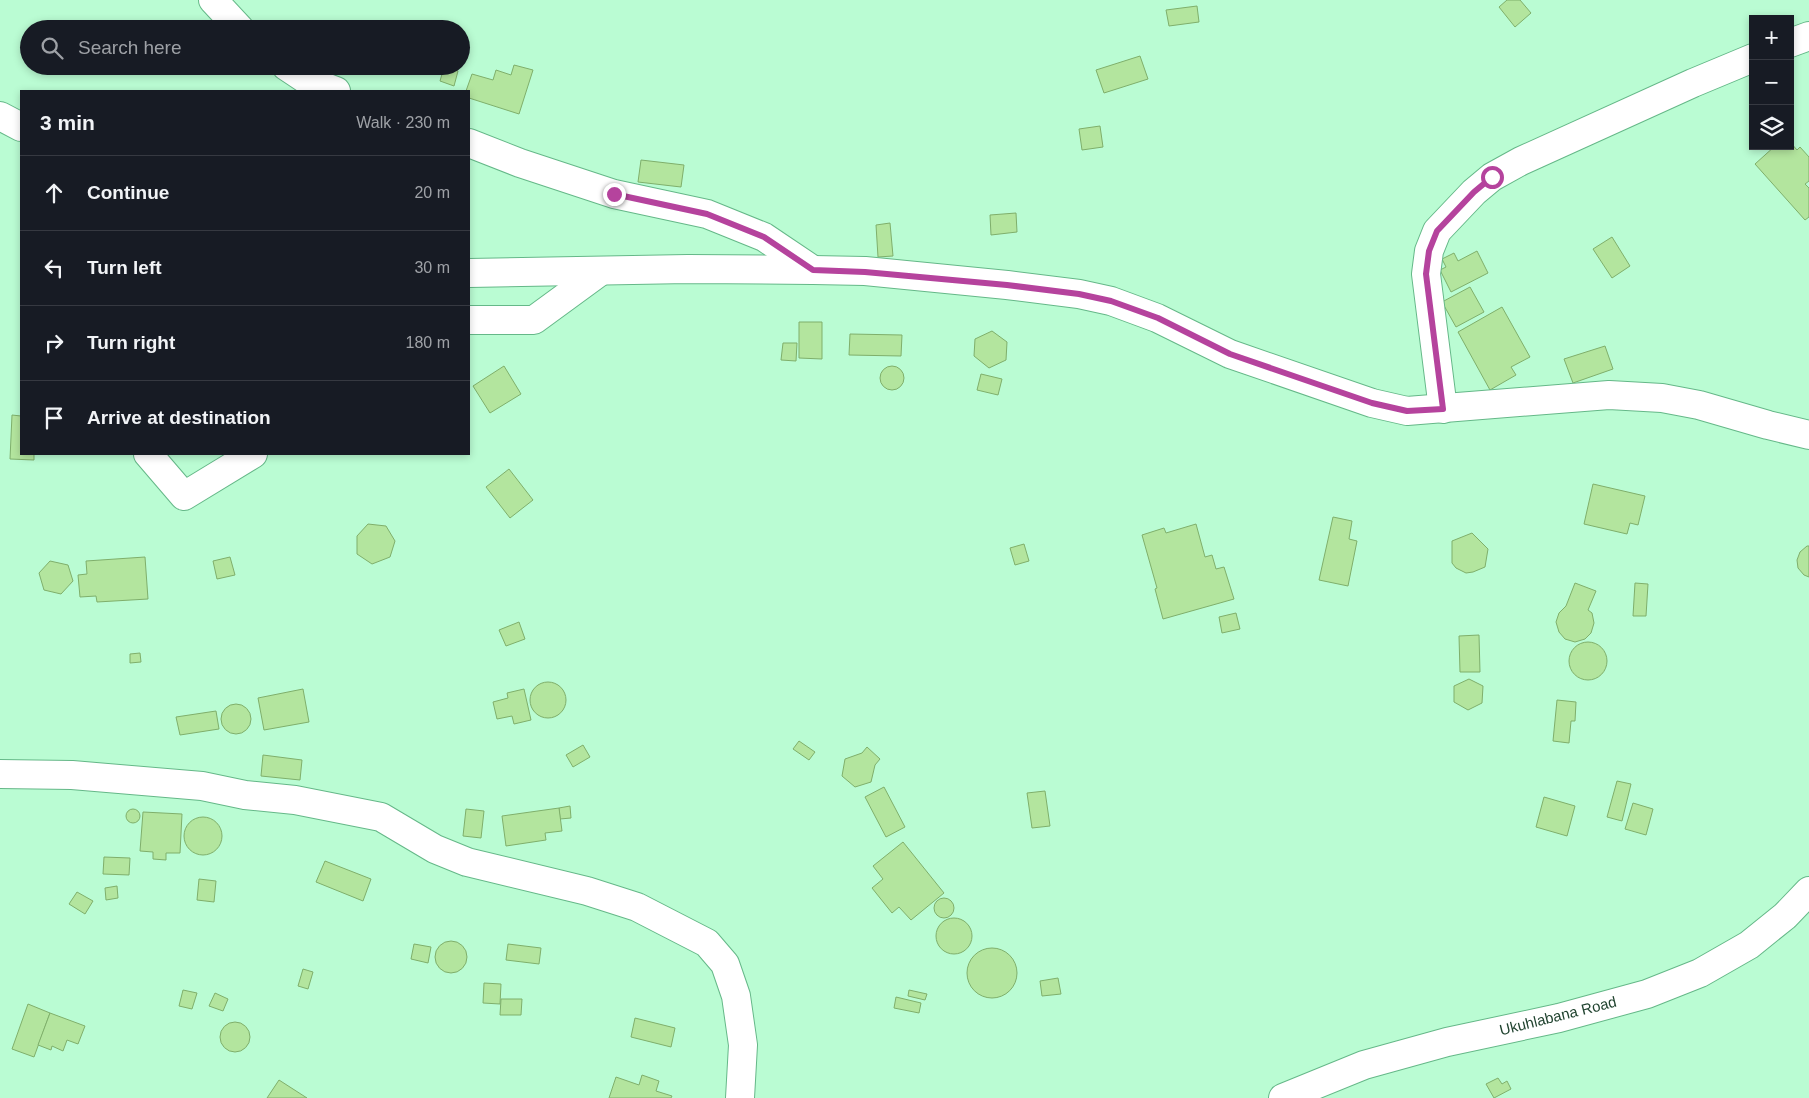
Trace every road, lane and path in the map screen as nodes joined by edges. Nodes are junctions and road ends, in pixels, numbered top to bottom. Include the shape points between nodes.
1 (213, 0) edge
2 (232, 20) edge
3 (1809, 36) edge
4 (1794, 42) edge
5 (1749, 60) edge
6 (300, 75) edge
7 (333, 90) edge
8 (0, 116) edge
9 (20, 126) edge
10 (470, 143) edge
11 (813, 270) junction
12 (601, 271) junction
13 (470, 273) edge
14 (470, 320) edge
15 (1443, 409) junction
16 (1809, 435) edge
17 (149, 455) edge
18 (251, 455) edge
19 (0, 774) edge
20 (1809, 891) edge
21 (740, 1098) edge
22 (1284, 1098) edge

1 - 2 street
3 - 4 street
5 - 15 street via 1492,177 1437,231 1429,251 1426,274
6 - 7 street
8 - 9 street
10 - 11 street via 614,194 707,214 764,237
11 - 12 street
11 - 15 street via 1007,285 1111,301 1158,318 1230,354 1372,403 1407,411
12 - 13 street
12 - 14 street via 534,320
15 - 16 street via 1609,395 1662,398
17 - 18 street via 184,496
19 - 21 street via 72,775 202,786 381,817 467,862 587,890 637,908 707,943 725,964 736,996 742,1045
20 - 22 street, Ukuhlabana Road via 1785,916 1749,945 1700,973 1647,994 1559,1018 1447,1042 1364,1066

